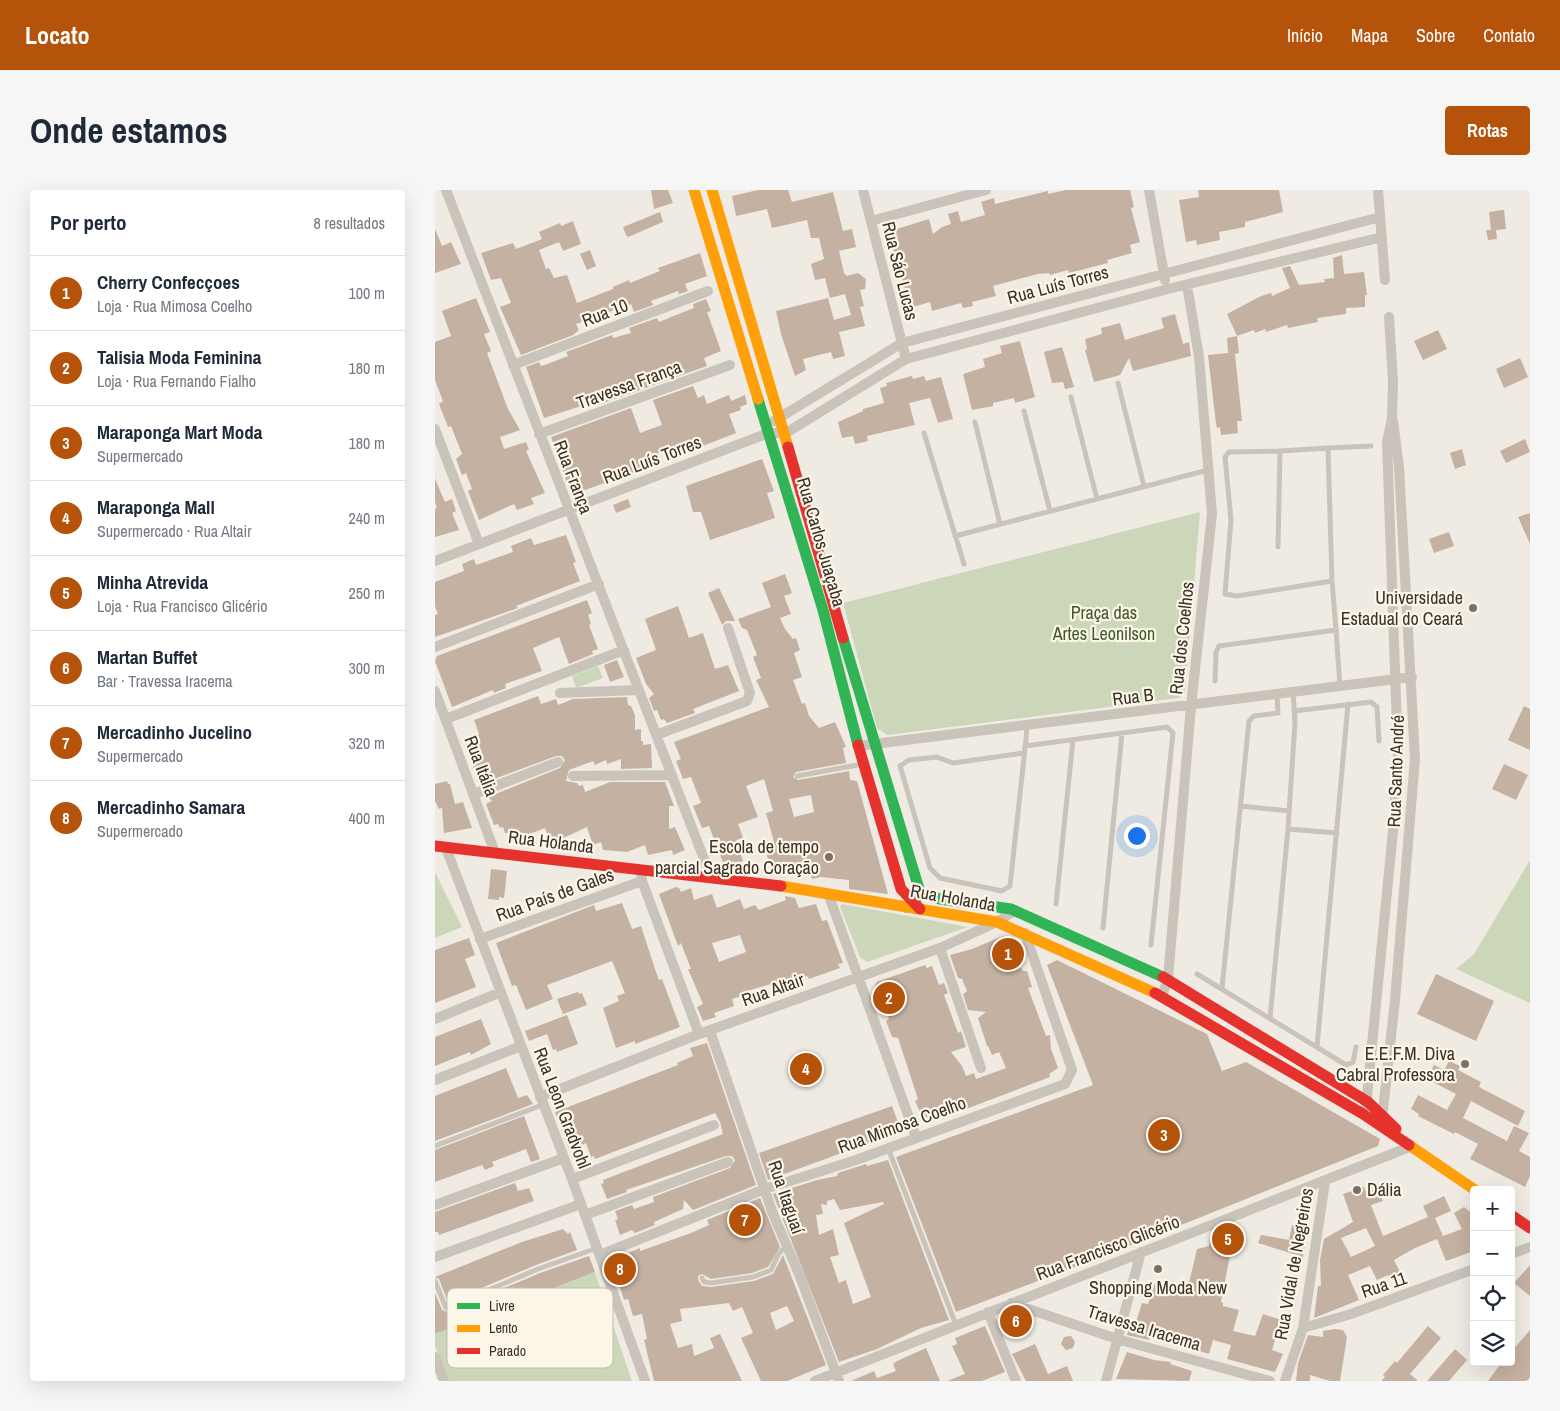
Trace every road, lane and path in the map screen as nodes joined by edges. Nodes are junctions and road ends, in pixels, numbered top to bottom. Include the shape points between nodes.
1 (446, 190) edge
2 (712, 190) edge
3 (863, 190) edge
4 (986, 190) edge
5 (1149, 190) edge
6 (1377, 190) edge
7 (697, 191) edge
8 (1380, 217) junction
9 (871, 220) junction
10 (1382, 238) junction
11 (1163, 274) junction
12 (1385, 280) dead end
13 (1187, 285) junction
14 (1168, 289) junction
15 (708, 291) dead end
16 (1389, 317) dead end
17 (902, 343) junction
18 (906, 359) junction
19 (513, 364) junction
20 (730, 365) dead end
21 (1118, 383) dead end
22 (1071, 396) dead end
23 (1024, 411) dead end
24 (781, 417) junction
25 (1392, 418) junction
26 (975, 422) dead end
27 (435, 429) edge
28 (768, 433) junction
29 (786, 433) junction
30 (924, 433) dead end
31 (539, 434) junction
32 (1371, 446) dead end
33 (1329, 448) junction
34 (1280, 451) junction
35 (1208, 470) junction
36 (1144, 486) junction
37 (1097, 499) junction
38 (568, 510) junction
39 (1050, 511) junction
40 (1000, 524) junction
41 (955, 536) junction
42 (479, 544) junction
43 (1278, 547) dead end
44 (435, 561) edge
45 (964, 564) dead end
46 (1332, 581) junction
47 (599, 584) junction
48 (728, 628) dead end
49 (1336, 630) junction
50 (435, 647) edge
51 (624, 650) junction
52 (1395, 678) junction
53 (1412, 678) junction
54 (1215, 681) dead end
55 (1340, 686) junction
56 (639, 690) junction
57 (435, 691) edge
58 (1293, 692) junction
59 (560, 693) dead end
60 (1277, 694) junction
61 (1348, 704) junction
62 (1191, 706) junction
63 (1294, 711) junction
64 (446, 720) junction
65 (1027, 726) junction
66 (1122, 733) junction
67 (655, 735) junction
68 (1073, 740) junction
69 (1379, 742) dead end
70 (874, 745) junction
71 (858, 746) junction
72 (1025, 746) junction
73 (1024, 753) junction
74 (558, 762) dead end
75 (864, 764) junction
76 (673, 775) junction
77 (573, 776) dead end
78 (797, 776) dead end
79 (474, 794) junction
80 (1241, 806) junction
81 (1289, 811) junction
82 (1288, 829) junction
83 (1337, 833) junction
84 (440, 847) edge
85 (495, 853) junction
86 (641, 876) junction
87 (711, 877) junction
88 (920, 892) junction
89 (829, 896) junction
90 (1056, 904) dead end
91 (913, 907) junction
92 (1015, 910) junction
93 (997, 922) junction
94 (1103, 928) dead end
95 (1025, 933) junction
96 (480, 939) junction
97 (1151, 945) dead end
98 (940, 948) junction
99 (1197, 974) dead end
100 (858, 976) junction
101 (1168, 979) junction
102 (1221, 988) junction
103 (501, 992) junction
104 (1161, 996) junction
105 (1270, 1018) junction
106 (435, 1020) edge
107 (710, 1030) junction
108 (699, 1034) junction
109 (521, 1046) junction
110 (1317, 1047) junction
111 (1355, 1047) dead end
112 (981, 1068) dead end
113 (435, 1080) edge
114 (541, 1101) junction
115 (1368, 1102) junction
116 (1363, 1114) junction
117 (1382, 1120) junction
118 (714, 1124) dead end
119 (916, 1137) junction
120 (435, 1146) edge
121 (1412, 1146) junction
122 (888, 1148) junction
123 (564, 1158) junction
124 (728, 1162) dead end
125 (572, 1179) junction
126 (1325, 1182) junction
127 (1470, 1187) edge
128 (765, 1189) junction
129 (581, 1204) junction
130 (435, 1205) edge
131 (585, 1216) junction
132 (1515, 1218) edge
133 (1530, 1228) edge
134 (786, 1247) junction
135 (1530, 1247) edge
136 (599, 1252) junction
137 (1141, 1252) junction
138 (1515, 1253) edge
139 (435, 1257) edge
140 (1470, 1269) edge
141 (702, 1278) dead end
142 (435, 1281) edge
143 (494, 1288) edge
144 (612, 1288) edge
145 (613, 1291) edge
146 (1011, 1303) junction
147 (447, 1308) edge
148 (988, 1312) junction
149 (956, 1325) junction
150 (1303, 1328) junction
151 (1117, 1339) junction
152 (435, 1358) edge
153 (837, 1377) edge
154 (444, 1381) edge
155 (645, 1381) edge
156 (815, 1381) edge
157 (1016, 1381) edge
158 (1106, 1381) edge
159 (1270, 1381) edge
160 (1285, 1381) edge

1 - 19 street, Rua França
2 - 24 street, Rua Carlos Juaçaba
3 - 9 street, Rua Sáo Lucas
4 - 9 street
5 - 11 street
6 - 8 street
7 - 28 street, Rua Carlos Juaçaba
8 - 10 street
8 - 11 street, Rua Luís Torres
9 - 17 street, Rua Sáo Lucas
10 - 12 street
10 - 13 street, Rua Luís Torres
11 - 14 street
11 - 17 street, Rua Luís Torres
13 - 14 street, Rua Luís Torres
13 - 35 street, Rua dos Coelhos via 1199,357
14 - 18 street, Rua Luís Torres
15 - 19 street, Rua 10
16 - 25 street, Rua Santo André
17 - 18 street, Rua Sáo Lucas
17 - 24 street, Rua Luís Torres
18 - 29 street, Rua Luís Torres
19 - 31 street, Rua França
20 - 31 street, Travessa França
21 - 36 lane
22 - 37 lane
23 - 39 lane
24 - 28 street, Rua Luís Torres
24 - 29 street, Rua Carlos Juaçaba
25 - 52 street, Rua Santo André via 1387,442
25 - 53 street, Rua Santo André via 1399,467
26 - 40 lane
27 - 42 street
28 - 29 street, Rua Luís Torres
28 - 38 street, Rua Luís Torres
28 - 71 street, Rua Carlos Juaçaba via 823,610
29 - 70 street, Rua Carlos Juaçaba
30 - 41 lane
31 - 38 street, Rua França
32 - 33 lane
33 - 34 lane
33 - 46 lane
34 - 43 lane
34 - 46 lane via 1229,452 1225,458 1231,520 1225,594 1237,596
35 - 36 lane
35 - 62 street, Rua dos Coelhos via 1212,514
36 - 37 lane
37 - 39 lane
38 - 42 street, Rua Luís Torres
38 - 47 street, Rua França
39 - 40 lane
40 - 41 lane
41 - 45 lane
42 - 44 street, Rua Luís Torres
46 - 49 lane
47 - 50 street
47 - 51 street, Rua França
48 - 67 street via 750,693 747,701
49 - 54 lane via 1219,646
49 - 55 lane
51 - 56 street, Rua França
51 - 64 street
52 - 53 street, Rua B
52 - 55 street, Rua B
52 - 115 street, Rua Santo André via 1398,756
53 - 117 street, Rua Santo André via 1415,759 1411,827
55 - 58 street, Rua B
56 - 59 street
56 - 67 street, Rua França
57 - 64 street, Rua Itália
58 - 60 street, Rua B
58 - 63 lane
60 - 62 street, Rua B
60 - 80 lane via 1278,713 1255,716 1249,721
61 - 63 lane
61 - 69 lane via 1374,704 1377,707
61 - 83 lane
62 - 65 street, Rua B
62 - 101 street, Rua dos Coelhos
63 - 81 lane
64 - 79 street, Rua Itália
65 - 70 street, Rua B
65 - 72 lane
66 - 68 lane
66 - 94 lane
66 - 97 lane via 1167,728 1173,733
67 - 76 street, Rua França
68 - 72 lane
68 - 90 lane
70 - 71 street, Rua B
70 - 88 street, Rua Carlos Juaçaba
71 - 75 street, Rua Carlos Juaçaba
72 - 73 lane
73 - 73 lane via 1010,886 1002,891 940,878 930,868 900,766 909,760 937,757 953,763
74 - 79 street
75 - 78 lane
75 - 91 street, Rua Carlos Juaçaba via 901,889
76 - 77 street
76 - 87 street, Rua França
79 - 85 street, Rua Itália
80 - 81 lane
80 - 102 lane
81 - 82 lane
82 - 83 lane
82 - 105 lane
83 - 110 lane
84 - 85 street, Rua Holanda
84 - 96 street, Rua Leon Gradvohl
85 - 86 street, Rua Holanda
86 - 87 street, Rua Holanda
86 - 96 street, Rua País de Gales
86 - 108 street
87 - 89 street, Rua Holanda
88 - 91 street
88 - 92 street, Rua Holanda via 932,897 988,903
89 - 91 street, Rua Holanda
89 - 100 street
91 - 93 street, Rua Holanda
92 - 93 street, Rua Altair
92 - 101 street, Rua Holanda
93 - 95 street, Rua Holanda
93 - 98 street, Rua Altair
95 - 104 street, Rua Holanda
95 - 119 street, Rua Mimosa Coelho via 1072,1070 1069,1079 1061,1087
96 - 103 street, Rua Leon Gradvohl
98 - 100 street, Rua Altair
98 - 112 street
99 - 102 lane
100 - 107 street, Rua Altair
100 - 119 street
101 - 104 street, Rua dos Coelhos
101 - 115 street, Rua Holanda
102 - 105 lane
103 - 106 street
103 - 109 street, Rua Leon Gradvohl
104 - 116 street, Rua Holanda
105 - 110 lane
107 - 108 street, Rua Altair
107 - 128 street, Rua Itaguaí
108 - 114 street, Rua Altair
109 - 113 street
109 - 114 street, Rua Leon Gradvohl
110 - 111 lane via 1346,1065 1353,1062
114 - 120 lane, Rua Altair
114 - 123 street, Rua Leon Gradvohl
115 - 116 street, Rua Santo André
115 - 117 street, Rua Holanda
116 - 117 street, Rua Holanda
117 - 121 street, Rua Holanda
118 - 125 street
119 - 122 street, Rua Mimosa Coelho
121 - 126 street, Rua Francisco Glicério
121 - 127 street, Rua Holanda
122 - 128 street, Rua Mimosa Coelho
122 - 149 lane
123 - 125 street, Rua Leon Gradvohl
123 - 130 street
124 - 131 street
125 - 129 street, Rua Leon Gradvohl
126 - 137 street, Rua Francisco Glicério
126 - 150 street, Rua Vidal de Negreiros
128 - 134 street, Rua Itaguaí
128 - 136 street, Rua Mimosa Coelho
129 - 131 street, Rua Leon Gradvohl
129 - 139 street
131 - 136 street, Rua Leon Gradvohl
132 - 133 street
134 - 141 lane via 779,1253 771,1270 753,1277 711,1282 704,1282
134 - 153 street, Rua Itaguaí
135 - 138 street
136 - 143 lane, Rua Mimosa Coelho via 539,1269
136 - 144 street, Rua Leon Gradvohl
137 - 146 street, Rua Francisco Glicério
137 - 151 street
140 - 150 street, Rua 11 via 1351,1314
142 - 147 lane, Rua Mimosa Coelho
145 - 155 street, Rua Leon Gradvohl
146 - 148 street, Rua Francisco Glicério
146 - 151 street, Travessa Iracema
148 - 149 street, Rua Francisco Glicério
148 - 157 street
149 - 153 street, Rua Francisco Glicério
150 - 160 street, Rua Vidal de Negreiros
151 - 158 street
151 - 159 street, Travessa Iracema
152 - 154 street
153 - 156 street, Rua Francisco Glicério

